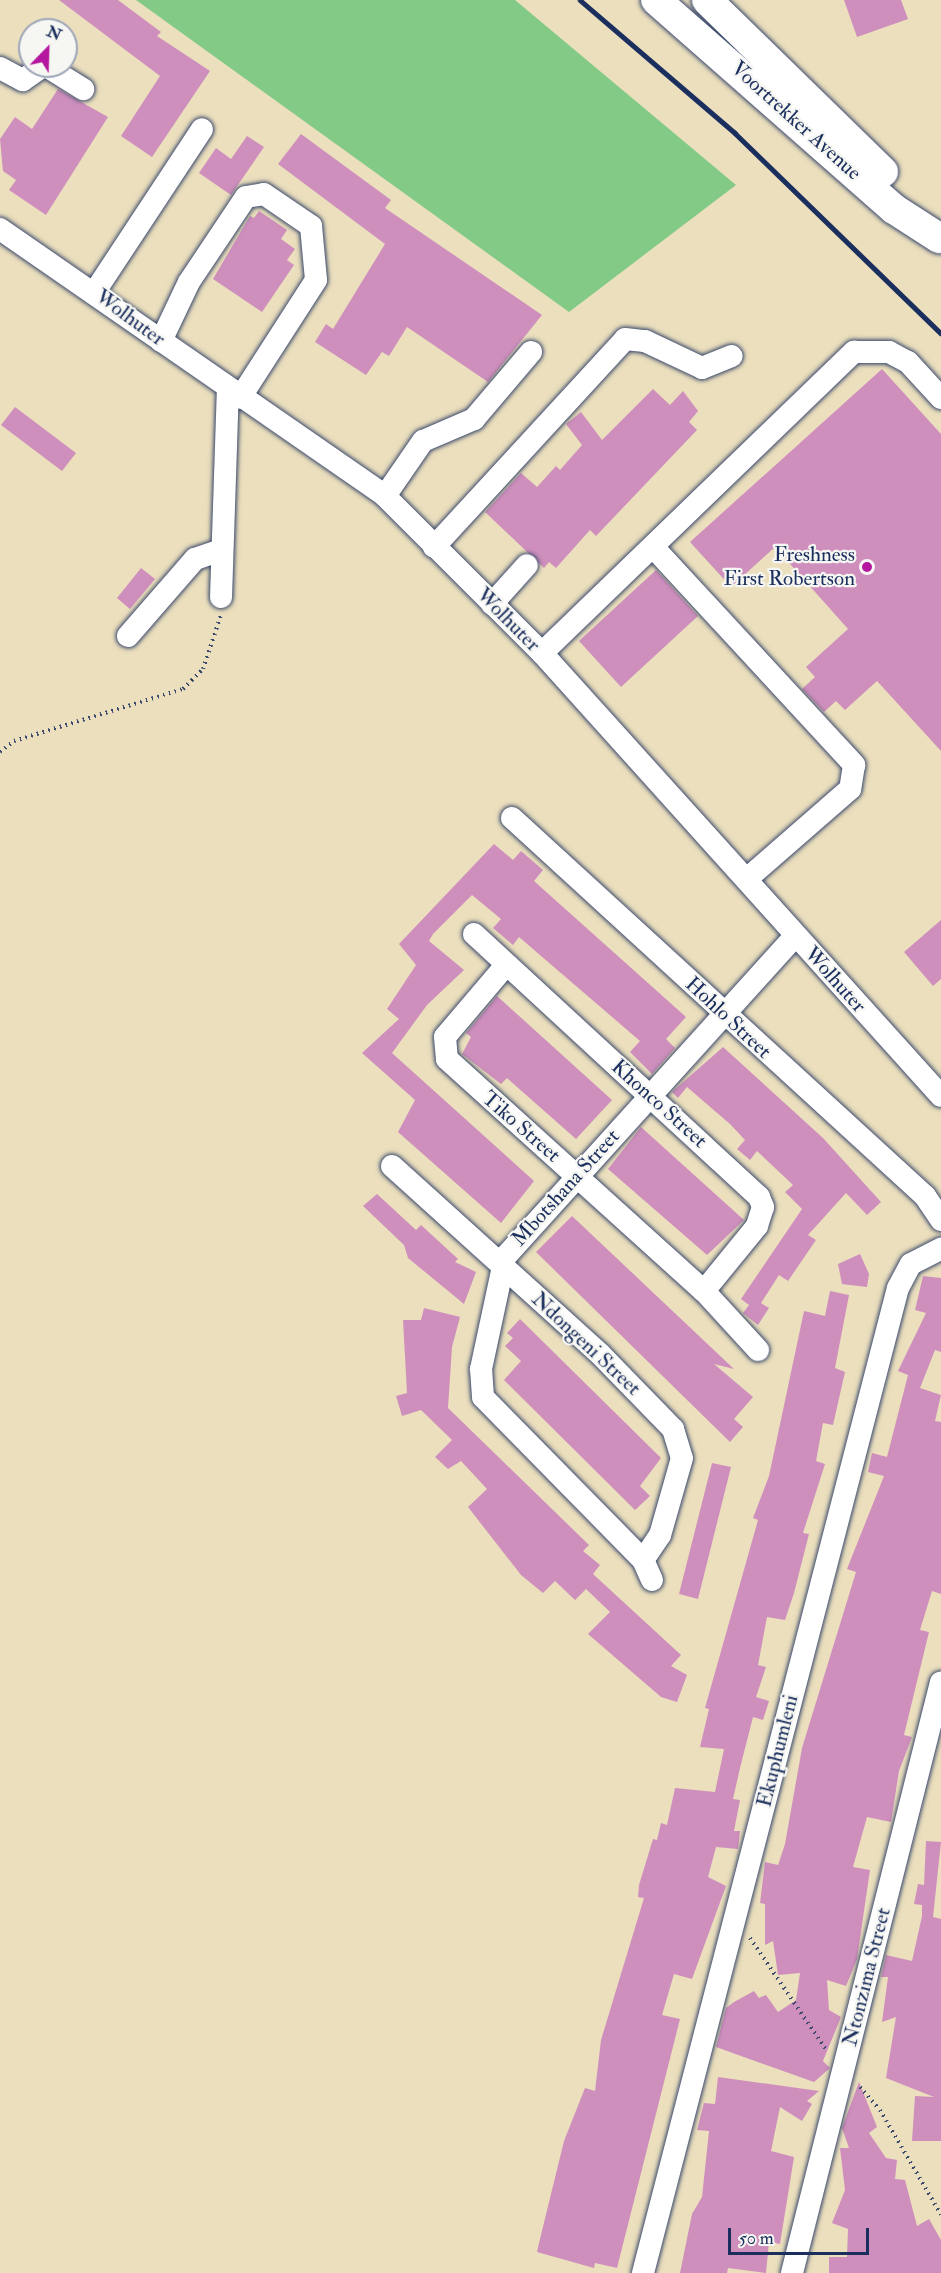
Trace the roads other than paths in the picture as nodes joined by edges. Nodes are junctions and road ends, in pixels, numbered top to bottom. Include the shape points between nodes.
1 (656, 0) edge
2 (707, 0) edge
3 (0, 68) edge
4 (18, 77) edge
5 (64, 78) edge
6 (82, 89) dead end
7 (202, 129) dead end
8 (0, 229) edge
9 (940, 239) edge
10 (94, 292) junction
11 (161, 341) junction
12 (531, 352) dead end
13 (732, 356) dead end
14 (234, 393) junction
15 (941, 398) edge
16 (385, 496) junction
17 (434, 547) junction
18 (655, 549) junction
19 (221, 550) junction
20 (527, 565) dead end
21 (221, 597) road end
22 (492, 604) junction
23 (128, 636) dead end
24 (542, 653) junction
25 (512, 818) dead end
26 (747, 879) junction
27 (474, 934) dead end
28 (795, 936) junction
29 (506, 965) junction
30 (723, 1013) junction
31 (649, 1095) junction
32 (941, 1096) edge
33 (392, 1166) dead end
34 (575, 1175) junction
35 (941, 1220) edge
36 (941, 1249) edge
37 (504, 1267) junction
38 (704, 1291) junction
39 (758, 1350) dead end
40 (647, 1570) joint
41 (941, 1682) edge
42 (643, 2273) edge
43 (792, 2273) edge

1 - 9 main road, Voortrekker Avenue via 894,208
2 - 9 main road, Voortrekker Avenue via 905,193
3 - 4 street
5 - 6 street
7 - 10 street
8 - 10 street, Wolhuter
10 - 11 street, Wolhuter
11 - 14 street, Wolhuter
11 - 14 street via 189,282 246,197 264,194 311,226 315,280
12 - 16 street via 474,418 423,441
13 - 17 street via 702,368 645,341 625,339
14 - 16 street, Wolhuter
14 - 19 street
15 - 18 street via 908,362 889,352 854,352
16 - 17 street, Wolhuter
17 - 22 street, Wolhuter
18 - 24 street
18 - 26 street via 854,765 850,789
19 - 21 street
19 - 23 street via 195,559
20 - 22 street
22 - 24 street, Wolhuter
24 - 26 street, Wolhuter
25 - 30 street, Hohlo Street
26 - 28 street, Wolhuter
27 - 29 street, Khonco Street
28 - 30 street, Mbotshana Street
28 - 32 street, Wolhuter
29 - 31 street, Khonco Street
29 - 34 street, Tiko Street via 452,1026 445,1037 445,1053 455,1070
30 - 31 street, Mbotshana Street
30 - 35 street, Hohlo Street via 925,1196
31 - 34 street, Mbotshana Street
31 - 38 street, Khonco Street via 754,1189 763,1207 757,1226
33 - 37 street, Ndongeni Street
34 - 37 street, Mbotshana Street via 516,1241
34 - 38 street, Tiko Street
36 - 42 street, Ekuphumleni via 911,1264 898,1288
37 - 40 street, Mbotshana Street via 481,1369 483,1396
37 - 40 street, Ndongeni Street via 600,1354 681,1442 682,1458
38 - 39 street, Tiko Street
41 - 43 street, Ntonzima Street

